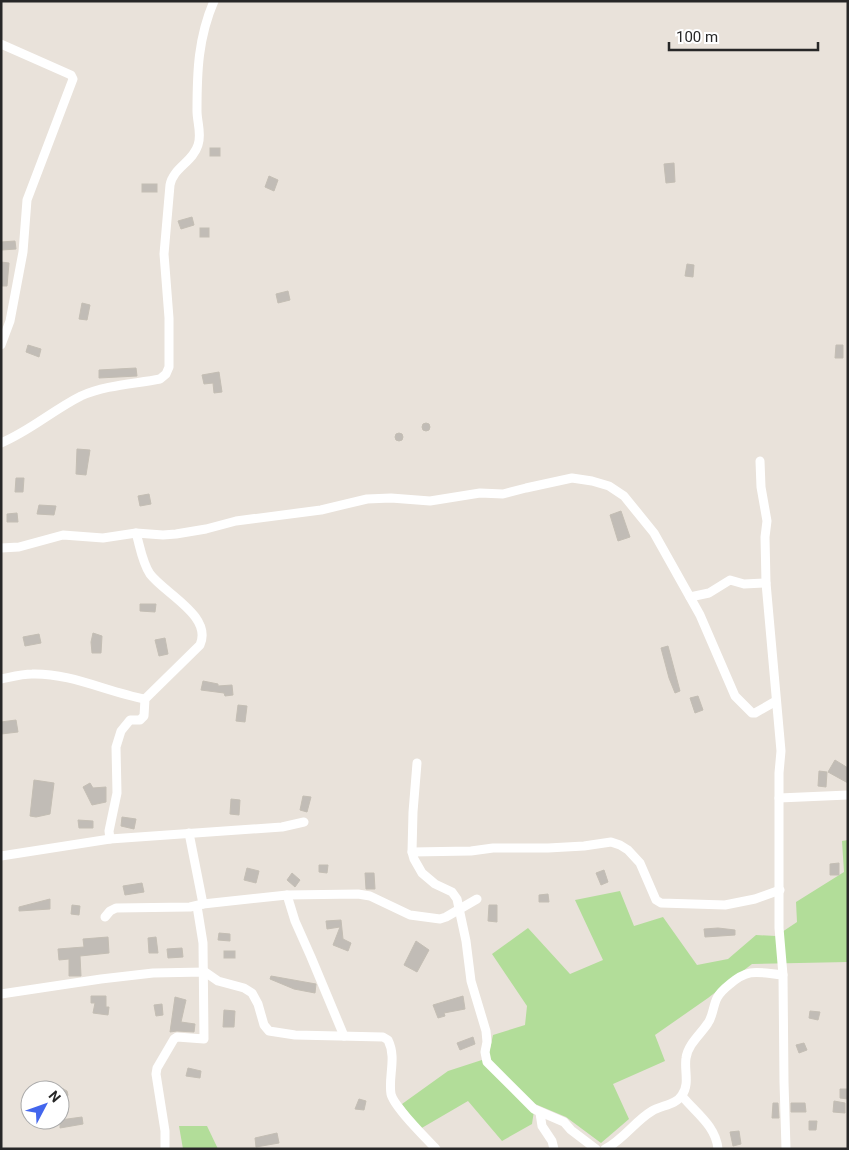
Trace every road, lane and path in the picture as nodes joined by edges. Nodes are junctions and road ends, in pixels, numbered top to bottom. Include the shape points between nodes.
1 (214, 1) edge
2 (1, 44) edge
3 (1, 345) edge
4 (1, 443) edge
5 (760, 462) dead end
6 (136, 533) junction
7 (1, 548) edge
8 (766, 583) junction
9 (690, 597) junction
10 (1, 679) edge
11 (145, 699) junction
12 (776, 702) junction
13 (417, 763) dead end
14 (848, 795) edge
15 (779, 798) junction
16 (304, 822) dead end
17 (189, 833) junction
18 (110, 839) junction
19 (412, 852) junction
20 (1, 856) edge
21 (780, 890) junction
22 (287, 895) junction
23 (477, 899) dead end
24 (200, 905) junction
25 (460, 910) junction
26 (105, 916) dead end
27 (204, 972) junction
28 (783, 976) junction
29 (1, 994) edge
30 (344, 1036) junction
31 (682, 1096) junction
32 (540, 1112) junction
33 (165, 1149) edge
34 (436, 1149) edge
35 (554, 1149) edge
36 (596, 1149) edge
37 (605, 1149) edge
38 (718, 1149) edge
39 (786, 1149) edge

1 - 4 street via 199,48 198,146 190,159 173,174 170,185 164,254 170,335 166,374 160,379 104,387 82,396
2 - 3 street via 71,75 73,79 27,200 23,252 10,321
5 - 8 street via 767,521
6 - 7 street via 103,538 63,535 19,547
6 - 9 street via 176,534 236,521 321,510 367,499 430,500 480,493 503,494 572,478 609,486 624,496 654,533
6 - 11 street via 151,576 194,616 203,633 200,645
8 - 9 street via 744,584 730,580 709,593
8 - 12 street
9 - 12 street via 735,696 752,713
10 - 11 street via 31,674 54,675
11 - 18 street via 144,716 140,720 130,720 118,737 117,793
12 - 15 street via 781,751
13 - 19 street
14 - 15 street
15 - 21 street
16 - 17 street via 282,827
17 - 18 street
17 - 24 street
18 - 20 street
19 - 21 street via 548,848 611,842 620,844 640,863 656,900 661,903 724,905
19 - 25 street via 422,873 452,892
21 - 28 street
22 - 24 street
22 - 25 street via 358,894 370,896 410,915 432,919
22 - 30 street
23 - 25 street
24 - 26 street via 116,908
24 - 27 street
25 - 32 street via 471,981 486,1031 487,1062
27 - 29 street via 144,974
27 - 30 street via 218,981 252,993 269,1031
27 - 33 street via 204,1039 177,1037 157,1068
28 - 31 street via 750,972 720,993 710,1020 693,1042 686,1058
28 - 39 street
30 - 34 street via 388,1040 393,1065 392,1097
31 - 37 street via 645,1116
31 - 38 street via 711,1127 717,1137
32 - 35 street via 542,1126
32 - 36 street via 564,1122

